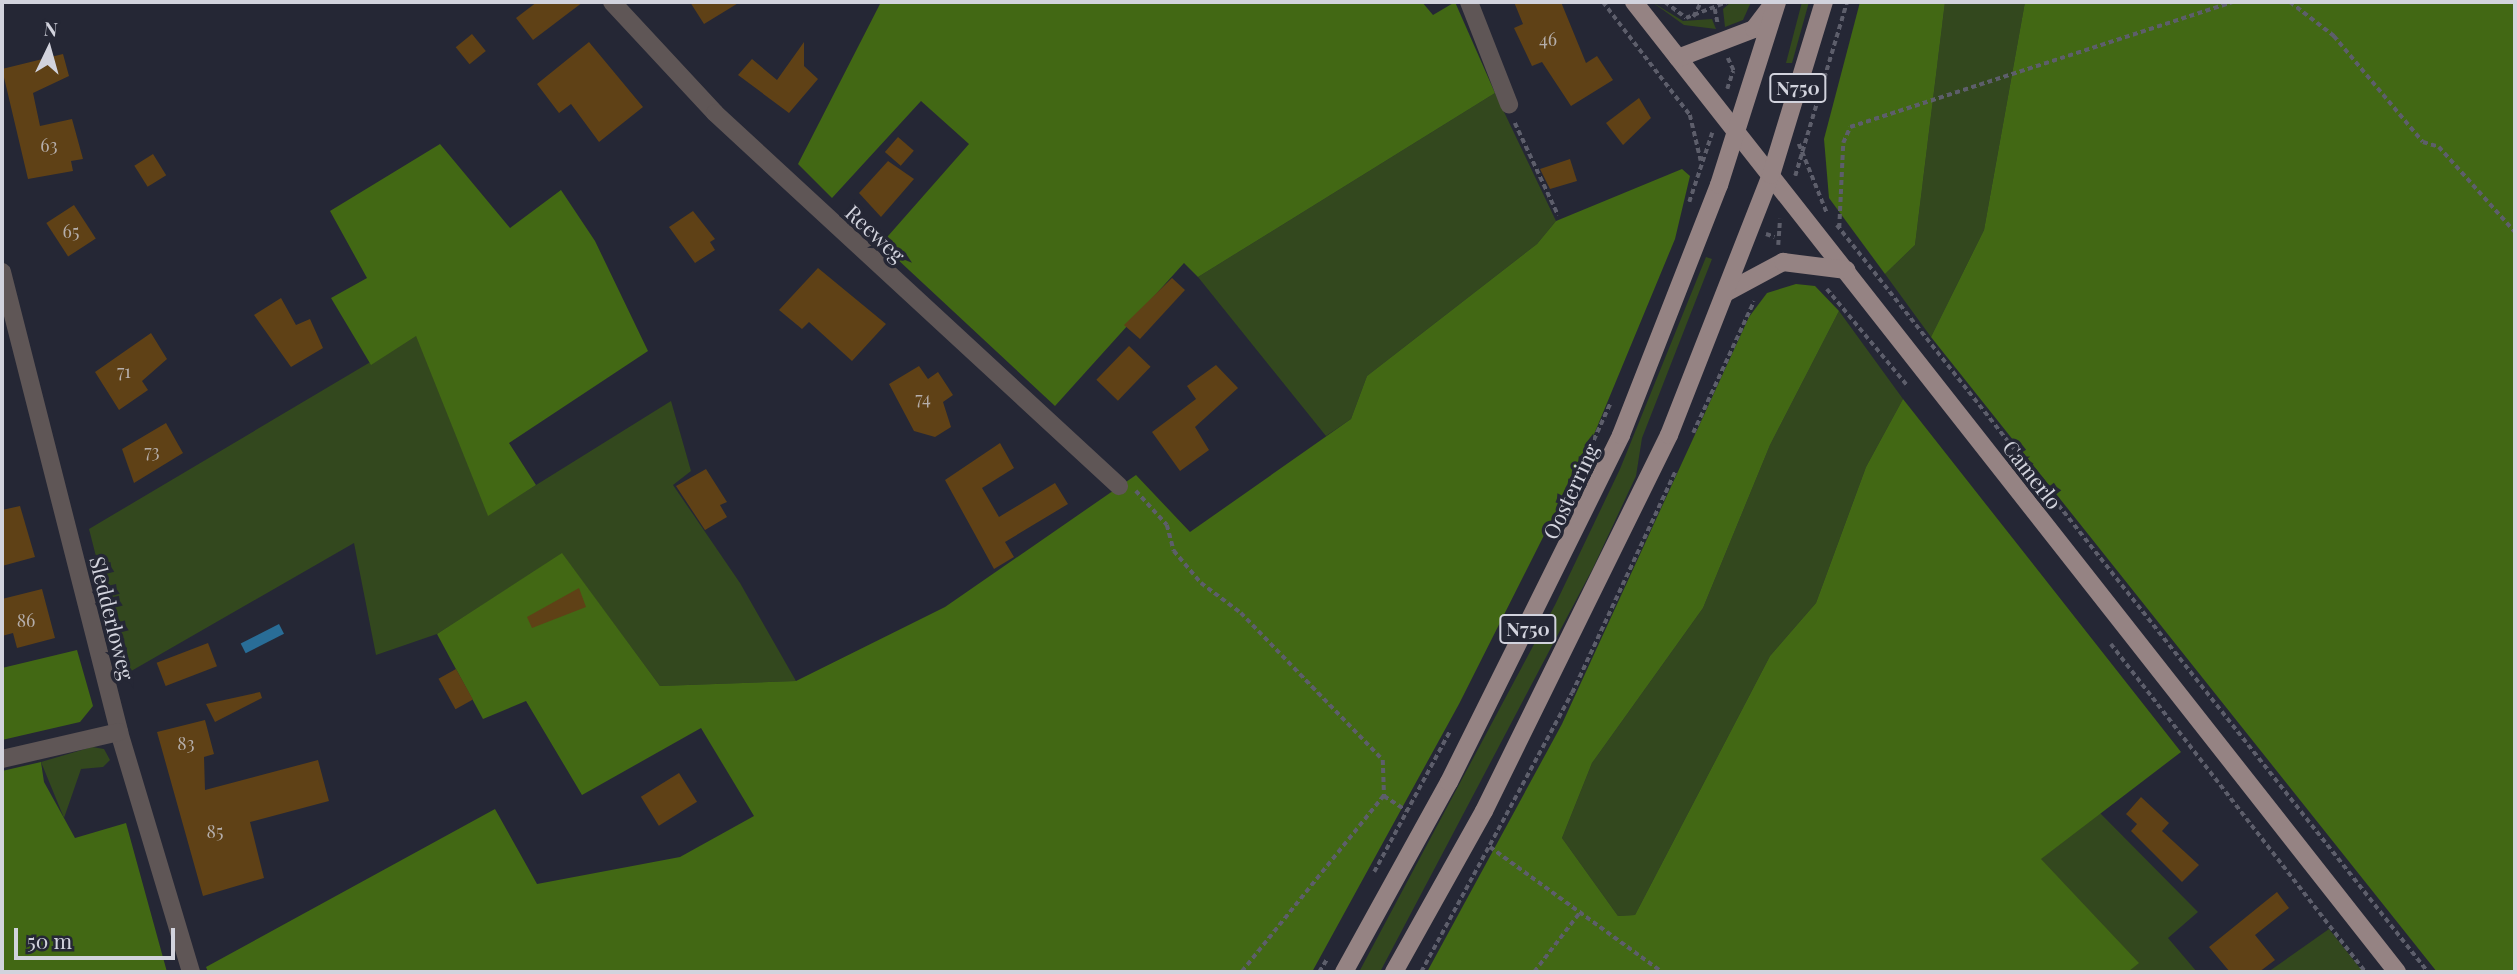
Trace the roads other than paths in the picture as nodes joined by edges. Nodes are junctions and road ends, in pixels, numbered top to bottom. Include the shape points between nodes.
1 (612, 2) edge
2 (1469, 2) edge
3 (1634, 2) edge
4 (1776, 2) edge
5 (1824, 2) edge
6 (1678, 58) junction
7 (1509, 104) road end
8 (1738, 132) junction
9 (1771, 175) junction
10 (1846, 270) junction
11 (2, 272) edge
12 (1727, 292) junction
13 (1119, 486) road end
14 (119, 732) junction
15 (2, 759) edge
16 (191, 972) edge
17 (1344, 972) edge
18 (1394, 972) edge
19 (2397, 972) edge

1 - 13 street, Reeweg via 715,113
2 - 7 street
3 - 6 main road, Camerlo
4 - 6 main road via 1754,29
4 - 8 main road, Oosterring / N750
5 - 9 main road, N750
6 - 8 main road, Camerlo
8 - 9 main road, Camerlo
8 - 17 main road, Oosterring / N750 via 1661,335 1566,553
9 - 10 main road, Camerlo
9 - 12 main road, N750
10 - 12 main road via 1783,262
10 - 19 main road, Camerlo
11 - 14 street, Sledderloweg
12 - 18 main road, N750 via 1606,571
14 - 15 street
14 - 16 street, Sledderloweg

